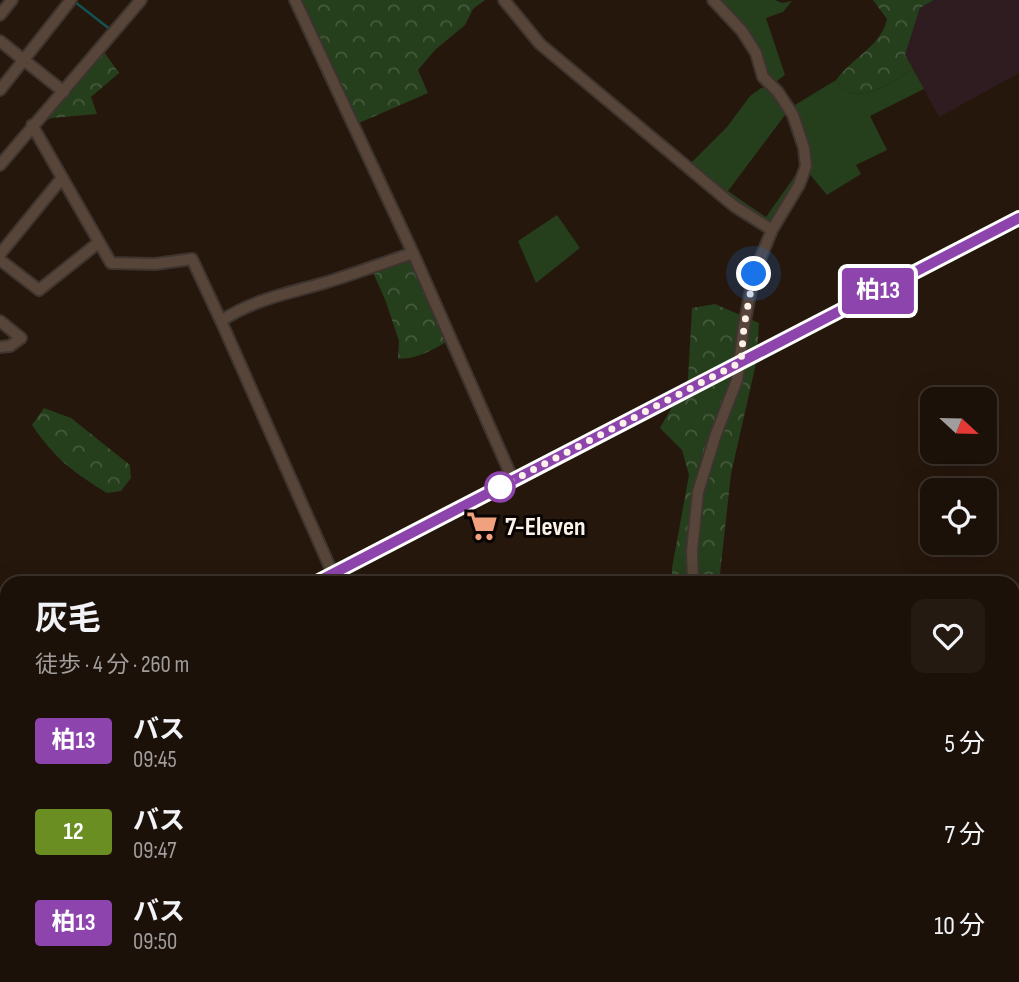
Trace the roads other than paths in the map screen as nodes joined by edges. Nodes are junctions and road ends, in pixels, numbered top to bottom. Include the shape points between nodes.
1 (12, 0) edge
2 (71, 0) edge
3 (141, 0) edge
4 (295, 0) edge
5 (504, 0) edge
6 (713, 0) edge
7 (0, 15) edge
8 (0, 41) edge
9 (24, 60) junction
10 (0, 90) edge
11 (64, 92) junction
12 (32, 125) junction
13 (0, 165) edge
14 (62, 178) junction
15 (1019, 218) edge
16 (772, 230) junction
17 (98, 243) junction
18 (413, 253) junction
19 (0, 254) edge
20 (0, 260) edge
21 (0, 321) edge
22 (221, 321) junction
23 (0, 347) edge
24 (741, 362) junction
25 (513, 480) junction
26 (333, 574) junction
27 (329, 576) edge
28 (693, 576) edge

1 - 7 street
2 - 9 street
3 - 11 street
4 - 18 street
5 - 16 street via 540,44 734,206
6 - 16 street via 756,53 763,77 793,115 804,148 805,173
8 - 9 street
9 - 10 street
9 - 11 street
11 - 12 street
12 - 13 street
12 - 14 street
14 - 17 street
14 - 19 street
15 - 24 main road
16 - 24 street via 754,274
17 - 20 street via 39,290
17 - 22 street via 111,263 192,259
18 - 22 street via 269,298
18 - 25 street
21 - 23 street via 21,338
22 - 26 street
24 - 25 main road
24 - 28 street via 698,492
25 - 26 main road
26 - 27 main road

